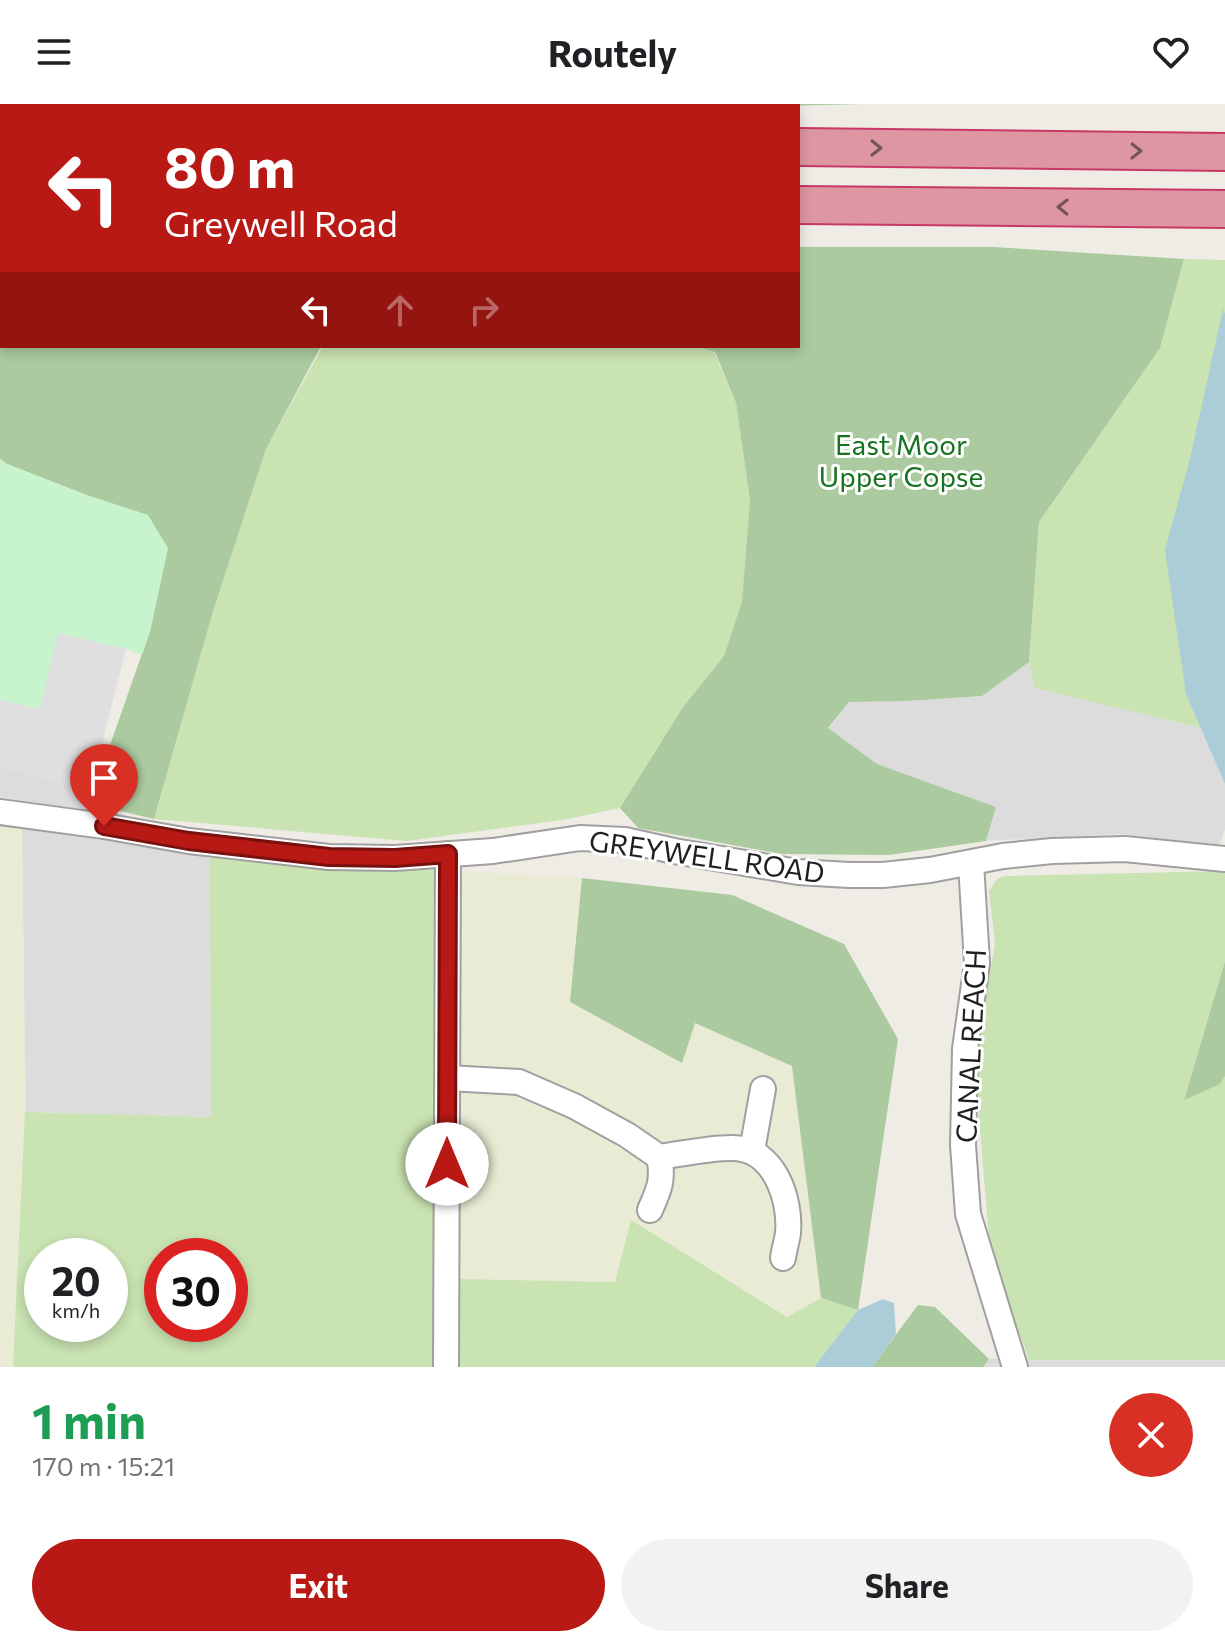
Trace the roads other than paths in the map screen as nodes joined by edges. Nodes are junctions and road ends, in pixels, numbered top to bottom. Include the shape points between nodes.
1 (800, 147) edge
2 (1225, 152) edge
3 (800, 205) edge
4 (1225, 209) edge
5 (0, 812) edge
6 (448, 854) junction
7 (1225, 859) edge
8 (971, 863) junction
9 (448, 1078) junction
10 (763, 1089) dead end
11 (752, 1151) junction
12 (659, 1157) junction
13 (650, 1210) dead end
14 (783, 1258) dead end
15 (446, 1367) edge
16 (1015, 1367) edge

1 -> 2 highway
4 -> 3 highway
5 - 6 street, GREYWELL ROAD via 329,857
6 - 8 street, GREYWELL ROAD via 580,838 625,840 798,872 914,872
6 - 9 street
7 - 8 street, GREYWELL ROAD via 1125,849 1052,851
8 - 16 street, CANAL REACH via 977,963 965,1049 968,1214
9 - 12 street via 519,1082 574,1106
9 - 15 street
10 - 11 street
11 - 12 street via 733,1148
11 - 14 street via 779,1179 784,1196 788,1232
12 - 13 street via 662,1181

